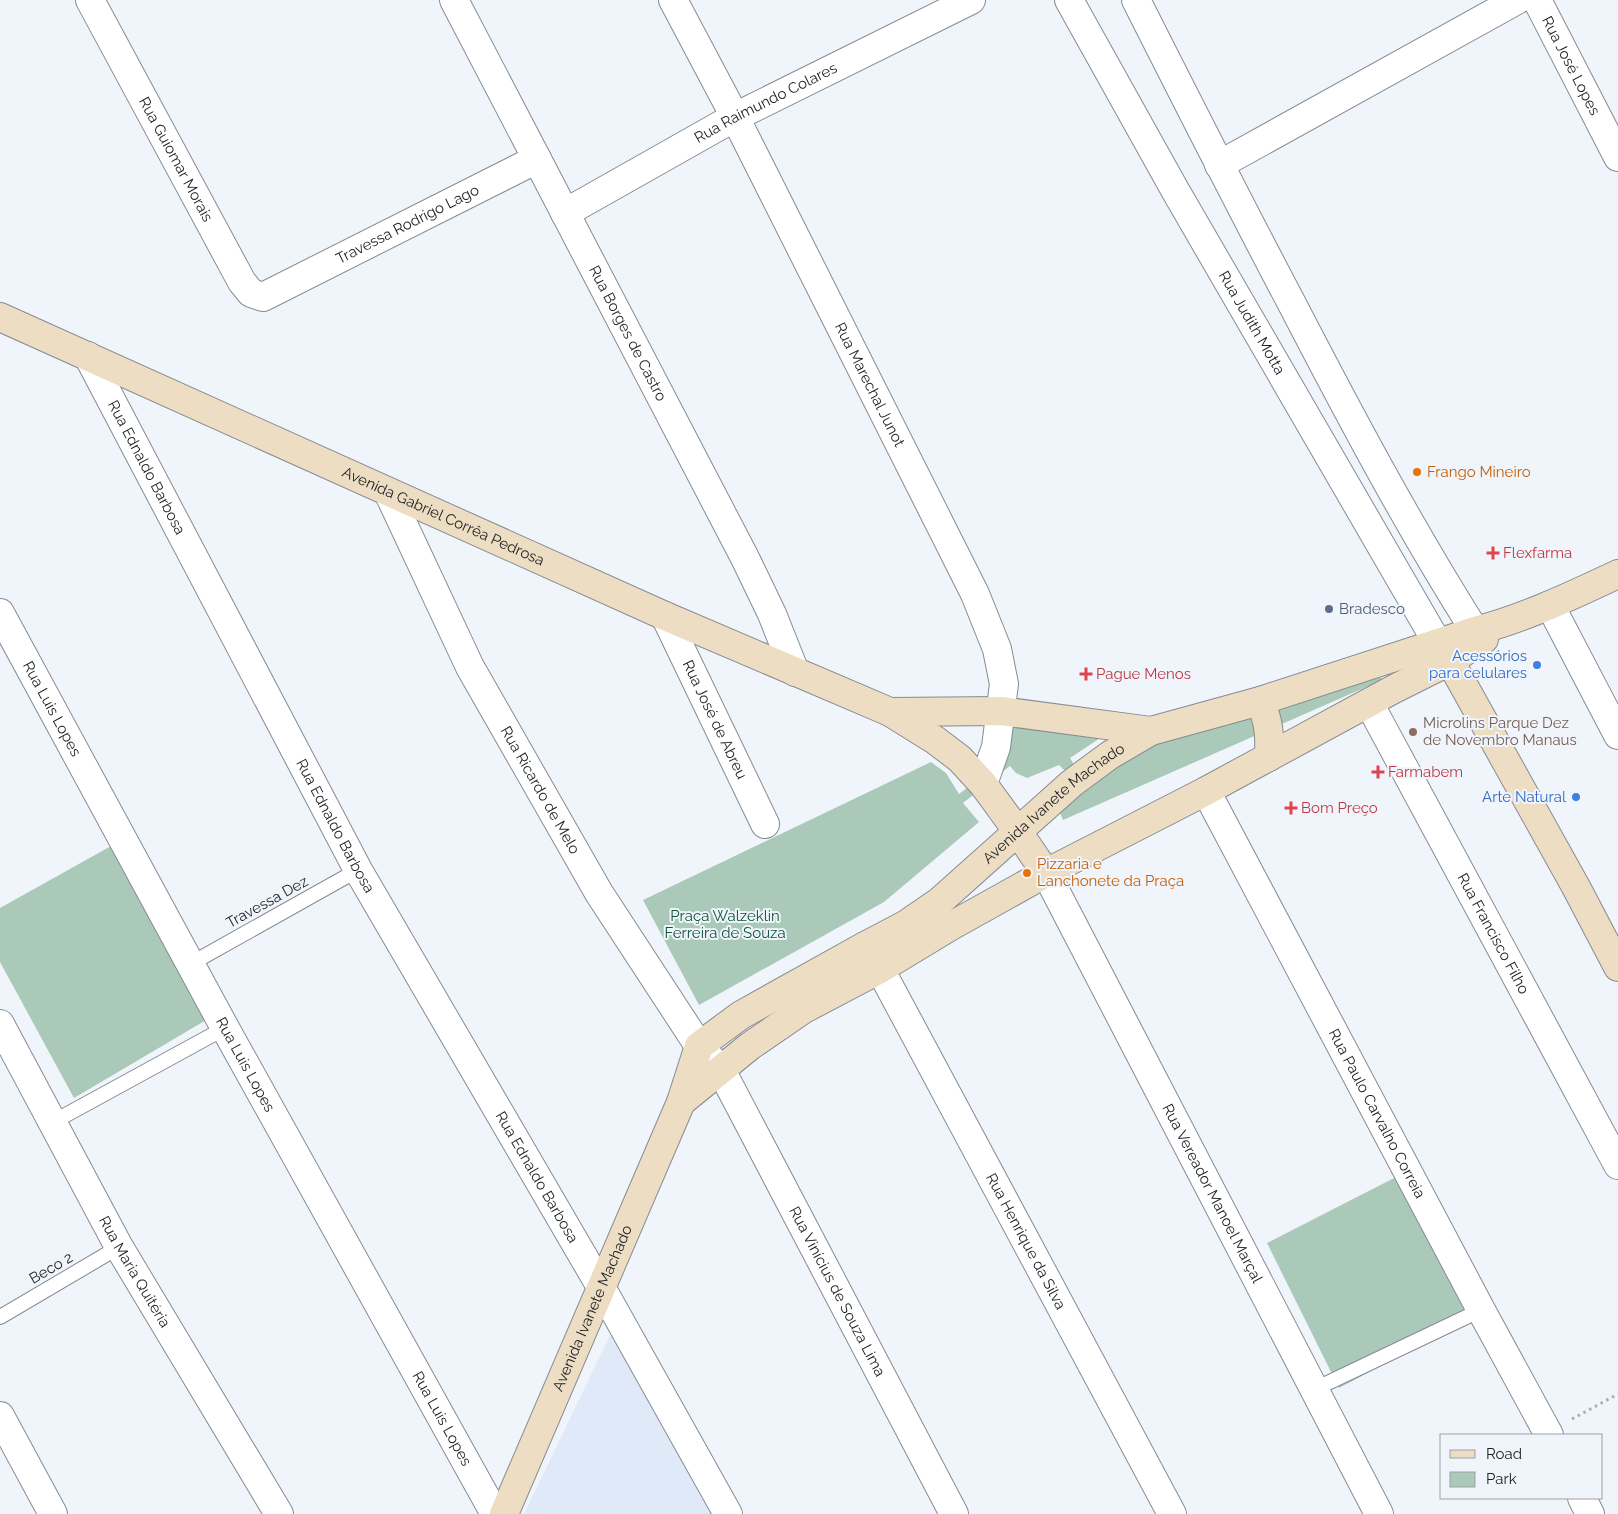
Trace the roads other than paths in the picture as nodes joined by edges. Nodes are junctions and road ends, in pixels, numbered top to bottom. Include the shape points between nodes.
1 (90, 0) edge
2 (454, 0) edge
3 (673, 0) edge
4 (971, 0) edge
5 (1068, 0) edge
6 (1136, 0) edge
7 (1518, 0) edge
8 (1537, 0) edge
9 (735, 118) junction
10 (1618, 157) edge
11 (536, 159) junction
12 (1219, 165) junction
13 (565, 213) junction
14 (277, 290) joint
15 (0, 317) edge
16 (88, 356) junction
17 (388, 492) junction
18 (1618, 574) edge
19 (1550, 605) junction
20 (0, 613) edge
21 (665, 616) junction
22 (1505, 623) junction
23 (1475, 631) junction
24 (1444, 652) junction
25 (795, 672) junction
26 (1260, 701) junction
27 (1369, 703) junction
28 (1001, 711) junction
29 (890, 712) junction
30 (1151, 731) junction
31 (1618, 735) edge
32 (1269, 758) junction
33 (983, 784) junction
34 (1206, 791) junction
35 (765, 824) dead end
36 (1018, 832) junction
37 (358, 870) junction
38 (1046, 873) junction
39 (192, 963) junction
40 (1618, 967) edge
41 (880, 969) junction
42 (0, 1024) edge
43 (226, 1028) junction
44 (699, 1046) junction
45 (721, 1070) junction
46 (681, 1102) junction
47 (54, 1122) junction
48 (1618, 1165) edge
49 (119, 1247) junction
50 (600, 1287) junction
51 (1481, 1310) junction
52 (0, 1317) edge
53 (1315, 1389) junction
54 (0, 1416) edge
55 (1548, 1434) edge
56 (1582, 1499) edge
57 (53, 1514) edge
58 (279, 1514) edge
59 (494, 1514) edge
60 (504, 1514) edge
61 (728, 1514) edge
62 (954, 1514) edge
63 (1172, 1514) edge
64 (1379, 1514) edge
65 (1590, 1514) edge

1 - 14 street, Rua Guiomar Morais via 242,282 251,293 264,297
2 - 11 street, Rua Borges de Castro
3 - 9 street, Rua Marechal Junot
4 - 9 street, Rua Raimundo Colares
5 - 24 street, Rua Judith Motta via 1185,208
6 - 12 street
7 - 12 street
8 - 10 street, Rua José Lopes
9 - 13 street, Rua Raimundo Colares
9 - 28 street, Rua Marechal Junot via 975,594 998,649 1004,684
11 - 13 street, Rua Borges de Castro
11 - 14 street, Travessa Rodrigo Lago
12 - 23 street via 1355,425
13 - 25 street, Rua Borges de Castro via 745,558
15 - 16 street, Avenida Gabriel Corrêa Pedrosa
16 - 17 street, Avenida Gabriel Corrêa Pedrosa
16 - 37 street, Rua Ednaldo Barbosa
17 - 21 street, Avenida Gabriel Corrêa Pedrosa
17 - 44 street, Rua Ricardo de Melo via 470,668 599,893
18 - 19 street, Avenida Ivanete Machado
19 - 22 street, Avenida Ivanete Machado
19 - 31 street
20 - 39 street, Rua Luis Lopes
21 - 25 street, Avenida Gabriel Corrêa Pedrosa
21 - 35 street, Rua José de Abreu
22 - 23 street, Avenida Ivanete Machado
22 - 24 street, Avenida Ivanete Machado via 1481,641
23 - 24 street, Avenida Ivanete Machado
24 - 26 street, Avenida Ivanete Machado
24 - 27 street, Avenida Ivanete Machado
24 - 40 street
25 - 29 street, Avenida Gabriel Corrêa Pedrosa
26 - 30 street, Avenida Ivanete Machado
26 - 32 street via 1270,736
27 - 32 street, Avenida Ivanete Machado
27 - 48 street, Rua Francisco Filho
28 - 29 street, Avenida Gabriel Corrêa Pedrosa
28 - 30 street, Avenida Gabriel Corrêa Pedrosa
28 - 33 street, Rua Marechal Junot via 996,747
29 - 33 street, Avenida Gabriel Corrêa Pedrosa via 960,759
30 - 36 street, Avenida Ivanete Machado via 1072,783
32 - 34 street, Avenida Ivanete Machado
33 - 36 street, Avenida Gabriel Corrêa Pedrosa
34 - 38 street, Avenida Ivanete Machado
34 - 51 street, Rua Paulo Carvalho Correia
36 - 38 street, Avenida Gabriel Corrêa Pedrosa
36 - 44 street, Avenida Ivanete Machado via 940,901 905,925 741,1016
37 - 39 lane, Travessa Dez
37 - 50 street, Rua Ednaldo Barbosa
38 - 41 street, Avenida Ivanete Machado
38 - 53 street, Rua Vereador Manoel Marçal
39 - 43 street, Rua Luis Lopes
41 - 45 street, Avenida Ivanete Machado via 804,1009
41 - 63 street, Rua Henrique da Silva
42 - 47 street, Rua Maria Quitéria
43 - 47 lane
43 - 59 street, Rua Luis Lopes
44 - 45 street, Rua Ricardo de Melo
44 - 46 street, Avenida Ivanete Machado
45 - 46 street, Avenida Ivanete Machado
45 - 62 street, Rua Vinícius de Souza Lima
46 - 50 street, Avenida Ivanete Machado
47 - 49 street, Rua Maria Quitéria
49 - 52 lane, Beco 2
49 - 58 street, Rua Maria Quitéria
50 - 60 street, Avenida Ivanete Machado
50 - 61 street, Rua Ednaldo Barbosa
51 - 53 lane
51 - 55 street, Rua Paulo Carvalho Correia
53 - 64 street, Rua Vereador Manoel Marçal
54 - 57 street
56 - 65 street

